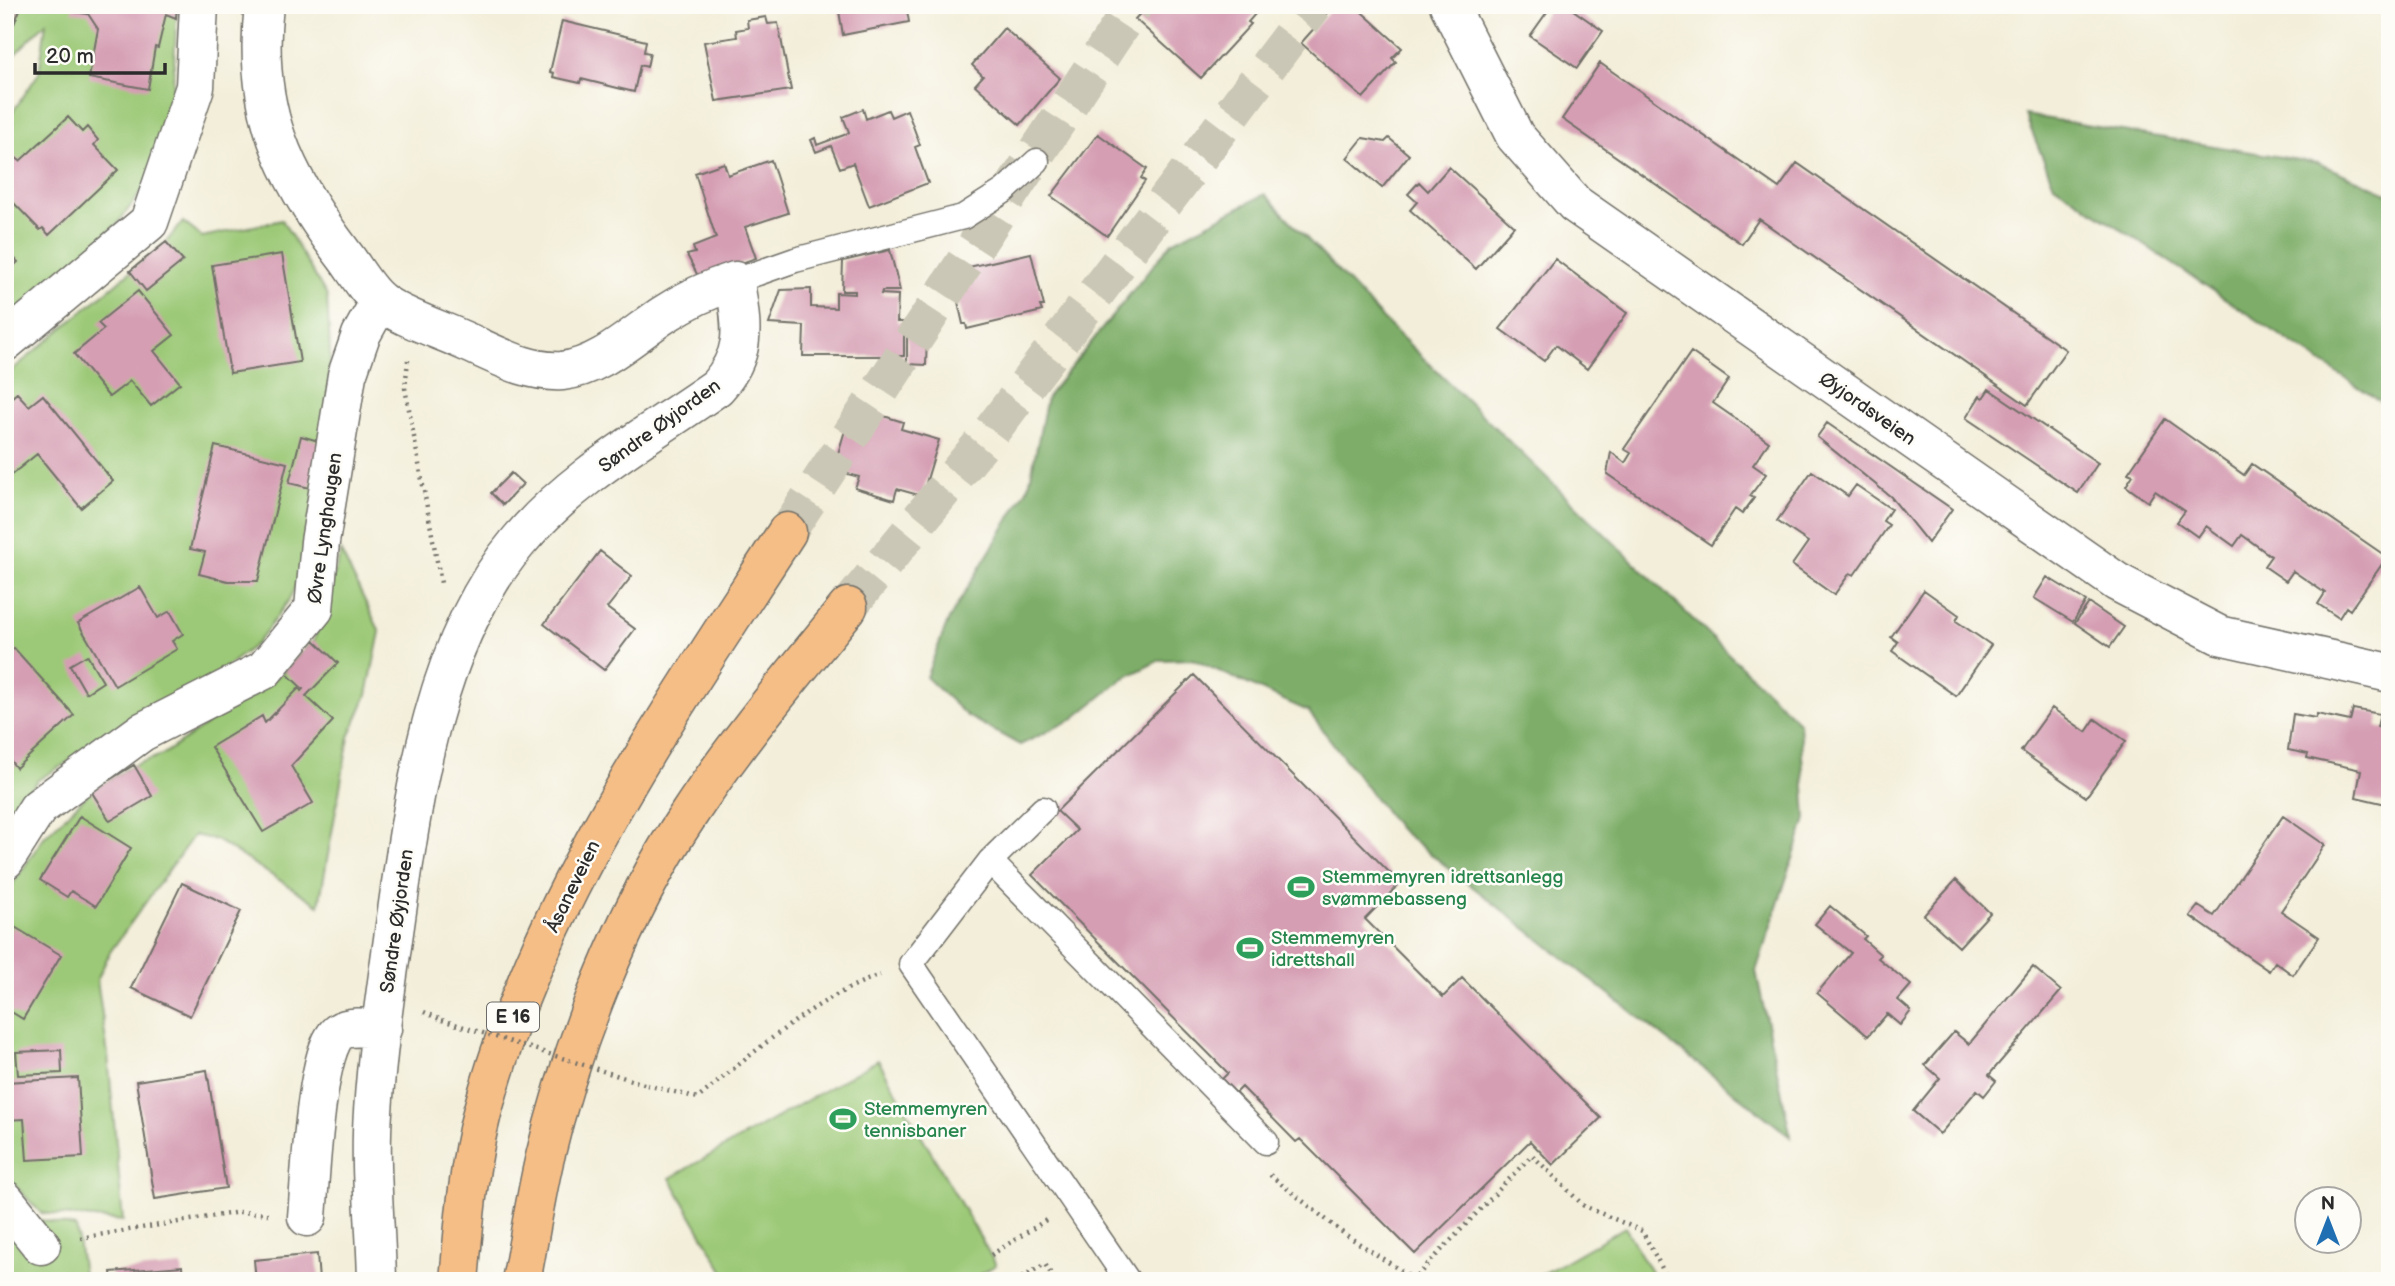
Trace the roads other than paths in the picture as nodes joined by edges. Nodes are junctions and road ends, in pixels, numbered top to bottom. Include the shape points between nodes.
1 (199, 5) edge
2 (264, 5) edge
3 (1449, 5) edge
4 (1037, 161) dead end
5 (735, 281) junction
6 (380, 301) junction
7 (5, 342) edge
8 (787, 532) tunnel mouth
9 (848, 607) tunnel mouth
10 (2390, 673) edge
11 (1043, 808) dead end
12 (5, 860) edge
13 (990, 861) junction
14 (382, 1029) junction
15 (1266, 1142) road end
16 (5, 1200) edge
17 (307, 1217) dead end
18 (41, 1245) dead end
19 (377, 1281) edge
20 (459, 1281) edge
21 (521, 1281) edge
22 (1128, 1281) edge

1 - 7 street via 195,87 149,222
2 - 6 street via 262,80 285,163 310,210
3 - 10 street, Øyjordsveien via 1515,136 1576,204 2117,582 2219,635
4 - 5 lane via 1004,191 942,225 795,260
5 - 6 street via 683,302 605,355 565,370 518,365
5 - 14 street, Søndre Øyjorden via 742,329 733,368 718,387 591,473 555,503 480,593 458,638 414,793
6 - 12 street, Øvre Lynghaugen via 361,335 347,375 314,609 264,670 142,732 38,808
8 - 20 highway, Åsaneveien / E 16 via 630,774 567,891 506,1034 481,1115
9 - 21 highway via 755,722 688,815 634,913 576,1047 544,1160
11 - 13 lane
13 - 15 lane
13 - 22 lane via 911,964
14 - 17 street via 352,1028 339,1032 332,1041 319,1081
14 - 19 street, Søndre Øyjorden via 373,1114
16 - 18 street

